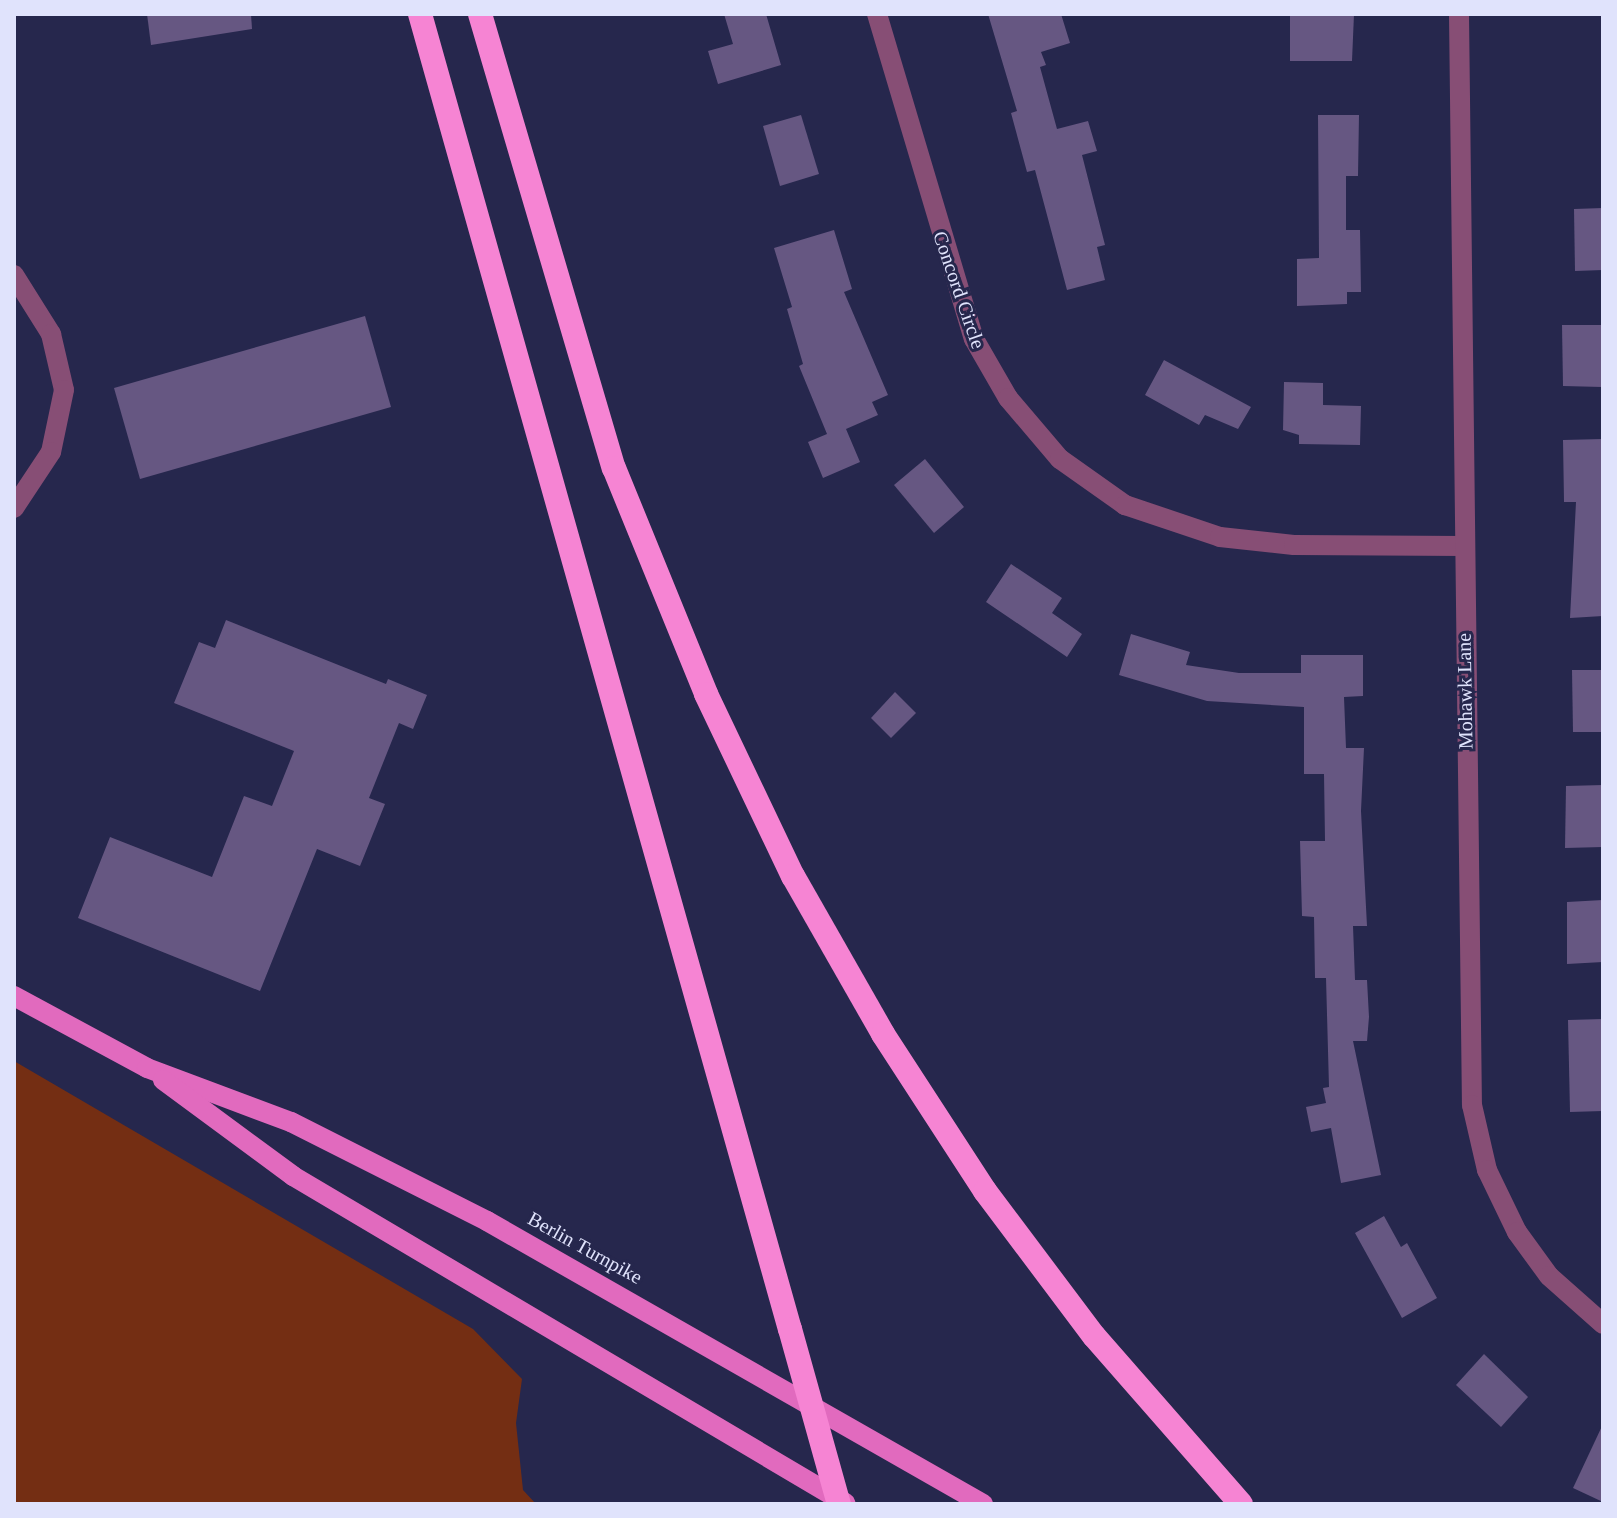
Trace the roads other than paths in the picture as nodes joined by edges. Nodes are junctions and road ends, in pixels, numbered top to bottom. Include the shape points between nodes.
1 (420, 14) edge
2 (480, 14) edge
3 (877, 14) edge
4 (1459, 14) edge
5 (14, 275) edge
6 (14, 508) edge
7 (1464, 546) junction
8 (14, 996) edge
9 (147, 1068) junction
10 (1603, 1324) edge
11 (839, 1504) edge
12 (846, 1504) edge
13 (983, 1504) edge
14 (1241, 1504) edge

1 - 11 highway, bridge
2 - 14 highway via 619,482 706,694 793,876 883,1034 985,1191 1094,1336
3 - 7 street, Concord Circle via 974,339 1008,398 1060,459 1125,505 1220,537 1294,545
4 - 7 street, Mohawk Lane
5 - 6 street via 51,334 64,390 51,452
7 - 10 street, Mohawk Lane via 1472,1105 1487,1170 1517,1232 1549,1276
8 - 9 main road, Berlin Turnpike
9 - 12 main road, Berlin Turnpike via 245,1146 293,1176
9 - 13 main road, Berlin Turnpike via 300,1126 487,1221

